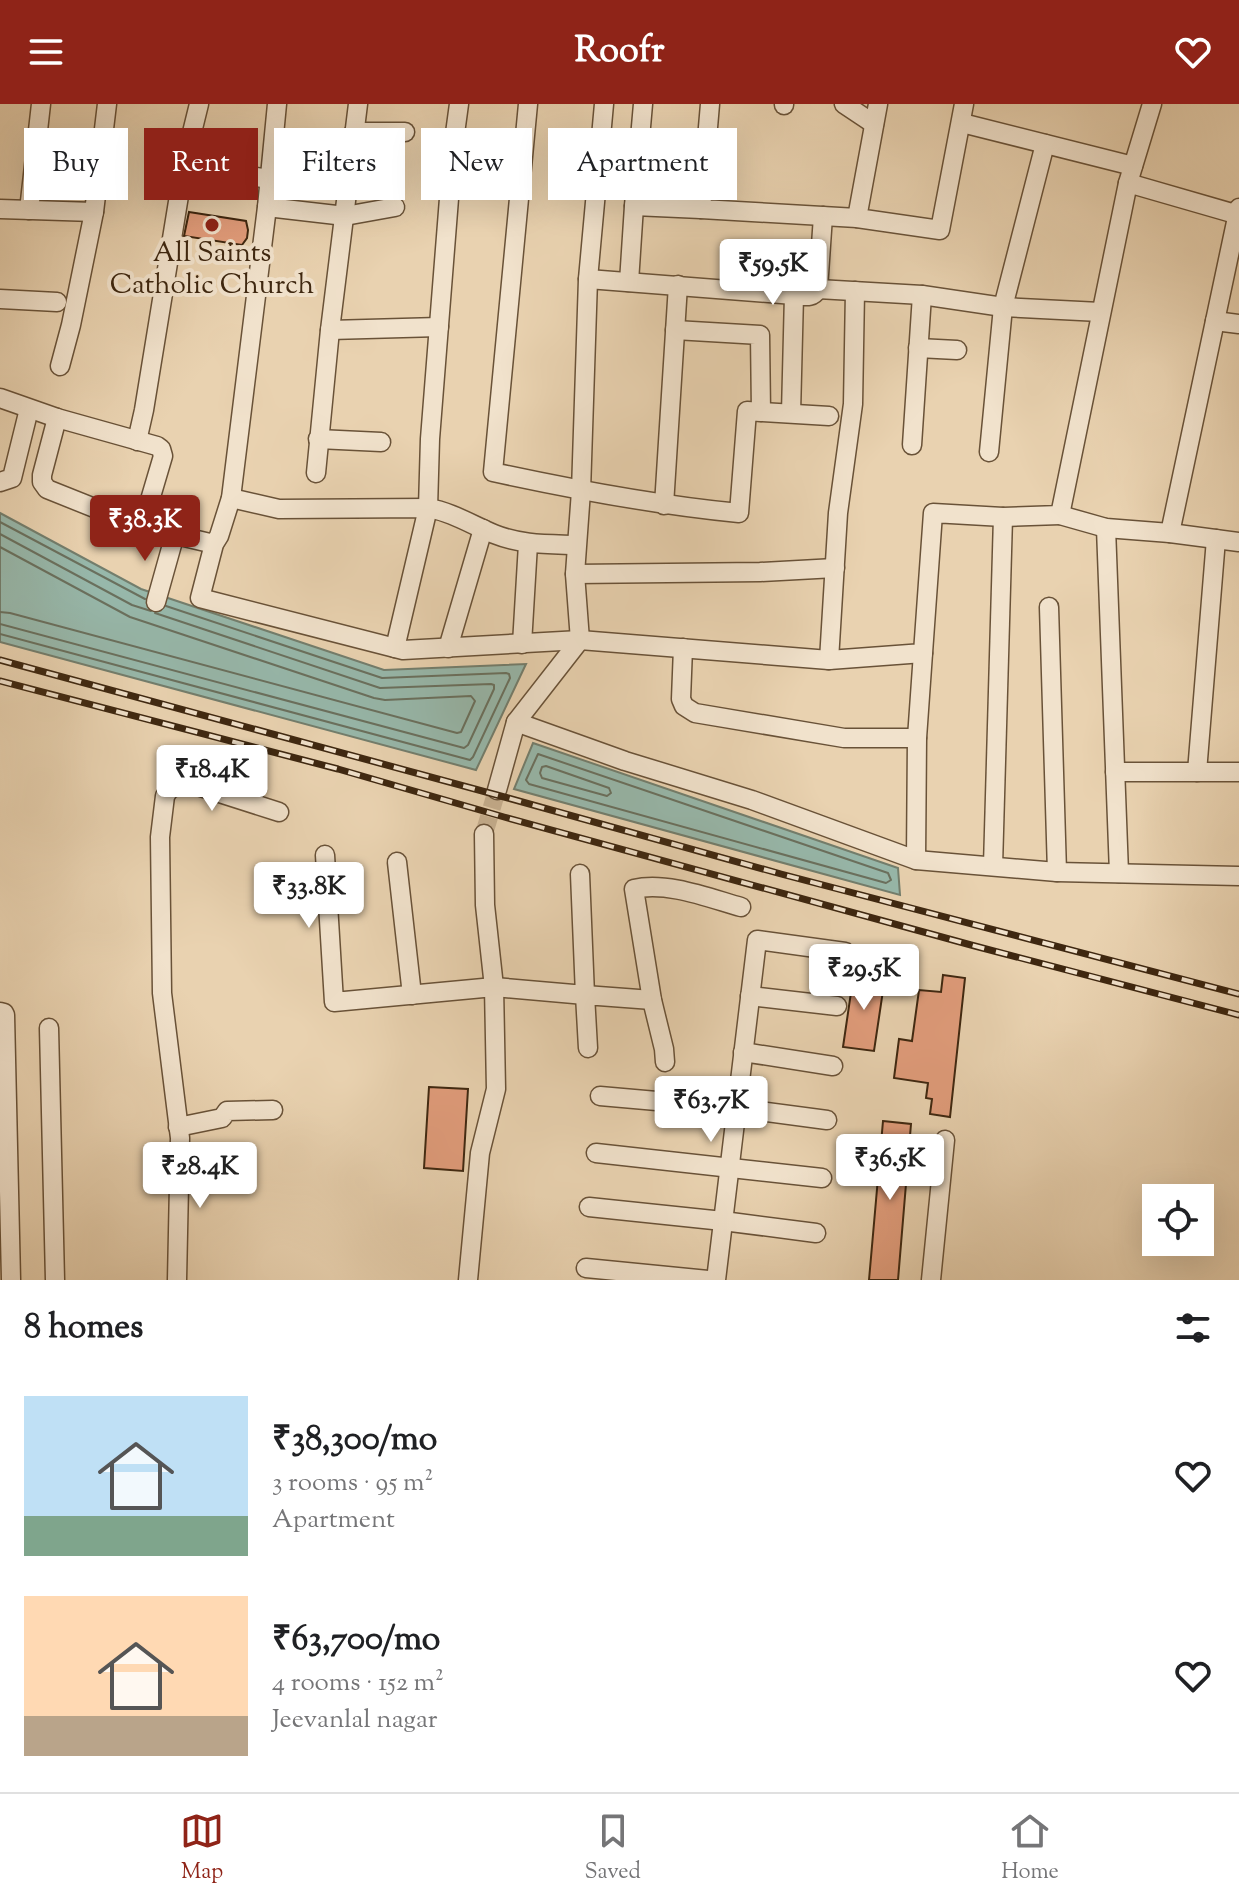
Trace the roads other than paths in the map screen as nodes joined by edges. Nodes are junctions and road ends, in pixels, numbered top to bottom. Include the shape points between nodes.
1 (41, 104) edge
2 (107, 104) edge
3 (199, 104) edge
4 (277, 104) edge
5 (358, 104) edge
6 (459, 104) edge
7 (528, 104) edge
8 (604, 104) edge
9 (643, 104) edge
10 (710, 104) edge
11 (844, 104) edge
12 (878, 104) edge
13 (1152, 104) edge
14 (963, 113) edge
15 (874, 124) junction
16 (193, 128) edge
17 (355, 128) edge
18 (1045, 144) junction
19 (1130, 175) junction
20 (258, 177) edge
21 (269, 179) junction
22 (178, 200) edge
23 (347, 200) edge
24 (634, 206) junction
25 (267, 207) junction
26 (395, 207) dead end
27 (0, 209) edge
28 (701, 209) junction
29 (29, 210) junction
30 (94, 212) junction
31 (1238, 212) edge
32 (345, 216) junction
33 (823, 216) junction
34 (857, 218) junction
35 (588, 279) junction
36 (629, 282) junction
37 (678, 285) junction
38 (818, 289) junction
39 (855, 291) junction
40 (794, 295) junction
41 (922, 295) junction
42 (0, 299) edge
43 (57, 302) dead end
44 (1003, 307) junction
45 (1100, 312) junction
46 (1215, 321) junction
47 (1239, 324) edge
48 (439, 327) junction
49 (330, 330) junction
50 (675, 330) junction
51 (918, 348) junction
52 (957, 350) dead end
53 (60, 366) dead end
54 (0, 398) edge
55 (29, 409) junction
56 (761, 412) junction
57 (791, 413) junction
58 (829, 416) dead end
59 (57, 418) junction
60 (318, 439) junction
61 (137, 441) junction
62 (381, 442) dead end
63 (912, 445) dead end
64 (989, 452) dead end
65 (316, 473) dead end
66 (0, 482) edge
67 (581, 491) junction
68 (231, 498) junction
69 (664, 505) junction
70 (428, 508) junction
71 (1060, 515) junction
72 (1003, 517) junction
73 (142, 527) junction
74 (1106, 528) junction
75 (483, 529) junction
76 (1170, 533) junction
77 (175, 534) junction
78 (1216, 539) junction
79 (1239, 542) edge
80 (214, 544) junction
81 (528, 544) junction
82 (576, 545) junction
83 (835, 568) junction
84 (575, 574) junction
85 (156, 602) dead end
86 (1049, 607) dead end
87 (580, 640) junction
88 (522, 644) junction
89 (395, 648) junction
90 (448, 648) junction
91 (683, 648) junction
92 (923, 653) junction
93 (829, 660) junction
94 (516, 722) junction
95 (917, 738) junction
96 (1115, 772) junction
97 (1197, 772) junction
98 (1239, 772) edge
99 (497, 790) tunnel mouth
100 (279, 812) dead end
101 (484, 834) tunnel mouth
102 (325, 855) dead end
103 (916, 860) junction
104 (397, 862) dead end
105 (993, 866) junction
106 (1057, 872) junction
107 (1119, 873) junction
108 (580, 874) dead end
109 (1239, 876) edge
110 (741, 907) dead end
111 (845, 952) dead end
112 (494, 987) junction
113 (412, 995) junction
114 (585, 995) junction
115 (750, 996) junction
116 (652, 1000) junction
117 (837, 1006) dead end
118 (2, 1013) edge
119 (49, 1028) dead end
120 (588, 1048) dead end
121 (743, 1052) junction
122 (665, 1062) dead end
123 (3, 1065) edge
124 (833, 1066) dead end
125 (600, 1096) dead end
126 (736, 1108) junction
127 (273, 1110) dead end
128 (827, 1120) dead end
129 (178, 1127) junction
130 (945, 1140) dead end
131 (596, 1153) dead end
132 (729, 1167) junction
133 (822, 1178) dead end
134 (4, 1207) edge
135 (589, 1207) dead end
136 (723, 1221) junction
137 (816, 1233) dead end
138 (586, 1268) dead end
139 (11, 1280) edge
140 (55, 1280) edge
141 (177, 1280) edge
142 (468, 1280) edge
143 (708, 1280) edge
144 (716, 1280) edge
145 (931, 1280) edge

1 - 29 street
2 - 30 street
3 - 16 street
4 - 21 street
5 - 17 street
6 - 48 street
7 - 67 street via 493,472
8 - 35 street
9 - 24 street
10 - 28 street
11 - 15 street
12 - 15 street
13 - 19 street
14 - 18 street
14 - 34 street via 940,230
15 - 34 street
18 - 19 street
18 - 44 street
19 - 31 street
19 - 45 street
20 - 21 street
21 - 25 street
22 - 61 street
23 - 32 street
24 - 28 street
24 - 36 street
25 - 32 street
25 - 68 street
26 - 32 street
27 - 29 street
28 - 33 street
29 - 30 street
30 - 53 street
31 - 46 street
32 - 49 street
33 - 34 street
33 - 38 street
35 - 36 street
35 - 67 street
36 - 37 street
37 - 40 street
37 - 50 street
38 - 39 street
38 - 40 street via 811,297
39 - 41 street
39 - 83 street via 853,404
40 - 57 street
41 - 44 street
41 - 51 street
42 - 43 street
44 - 45 street
44 - 64 street
45 - 71 street
46 - 47 street
46 - 76 street
48 - 49 street
48 - 70 street
49 - 60 street
50 - 56 street via 760,335
50 - 69 street
51 - 52 street
51 - 63 street
54 - 55 street
55 - 59 street
55 - 66 street via 12,478
56 - 57 street
56 - 69 street via 747,411 739,513
57 - 58 street
59 - 61 street
59 - 73 street via 42,475 47,489
60 - 62 street
60 - 65 street
61 - 73 street via 157,446 163,456
67 - 69 street
67 - 82 street
68 - 70 street via 279,509
68 - 80 street
70 - 75 street
70 - 89 street
71 - 72 street
71 - 74 street
72 - 92 street via 933,513
72 - 105 street
73 - 77 street
74 - 76 street
74 - 96 street
75 - 81 street
75 - 90 street
76 - 78 street
77 - 80 street
77 - 85 street
78 - 79 street
78 - 97 street
80 - 89 street via 200,598
81 - 82 street
81 - 88 street
82 - 84 street
83 - 84 street
83 - 93 street
84 - 87 street
86 - 106 street
87 - 88 street
87 - 91 street
87 - 94 street
88 - 90 street
89 - 90 street
91 - 93 street
91 - 95 street via 681,699 695,713 844,738
92 - 93 street
92 - 95 street
94 - 99 street
94 - 103 street
95 - 103 street
96 - 97 street
96 - 107 street
97 - 98 street
100 - 129 street via 182,781 165,796 160,837 162,993
101 - 112 street
102 - 113 street via 334,1002
103 - 105 street
104 - 113 street
105 - 106 street
106 - 107 street
107 - 109 street
108 - 114 street
110 - 116 street via 670,888 634,889
111 - 115 street via 757,940
112 - 113 street
112 - 114 street
112 - 142 street via 496,1089 480,1153
114 - 116 street
114 - 120 street
115 - 117 street
115 - 121 street
116 - 122 street
118 - 123 street
119 - 140 street
121 - 124 street
121 - 126 street
123 - 134 street
125 - 126 street
126 - 128 street
126 - 132 street
127 - 129 street via 227,1111 222,1118
129 - 141 street
130 - 145 street
131 - 132 street
132 - 133 street
132 - 136 street
134 - 139 street
135 - 136 street
136 - 137 street
136 - 144 street
138 - 143 street

